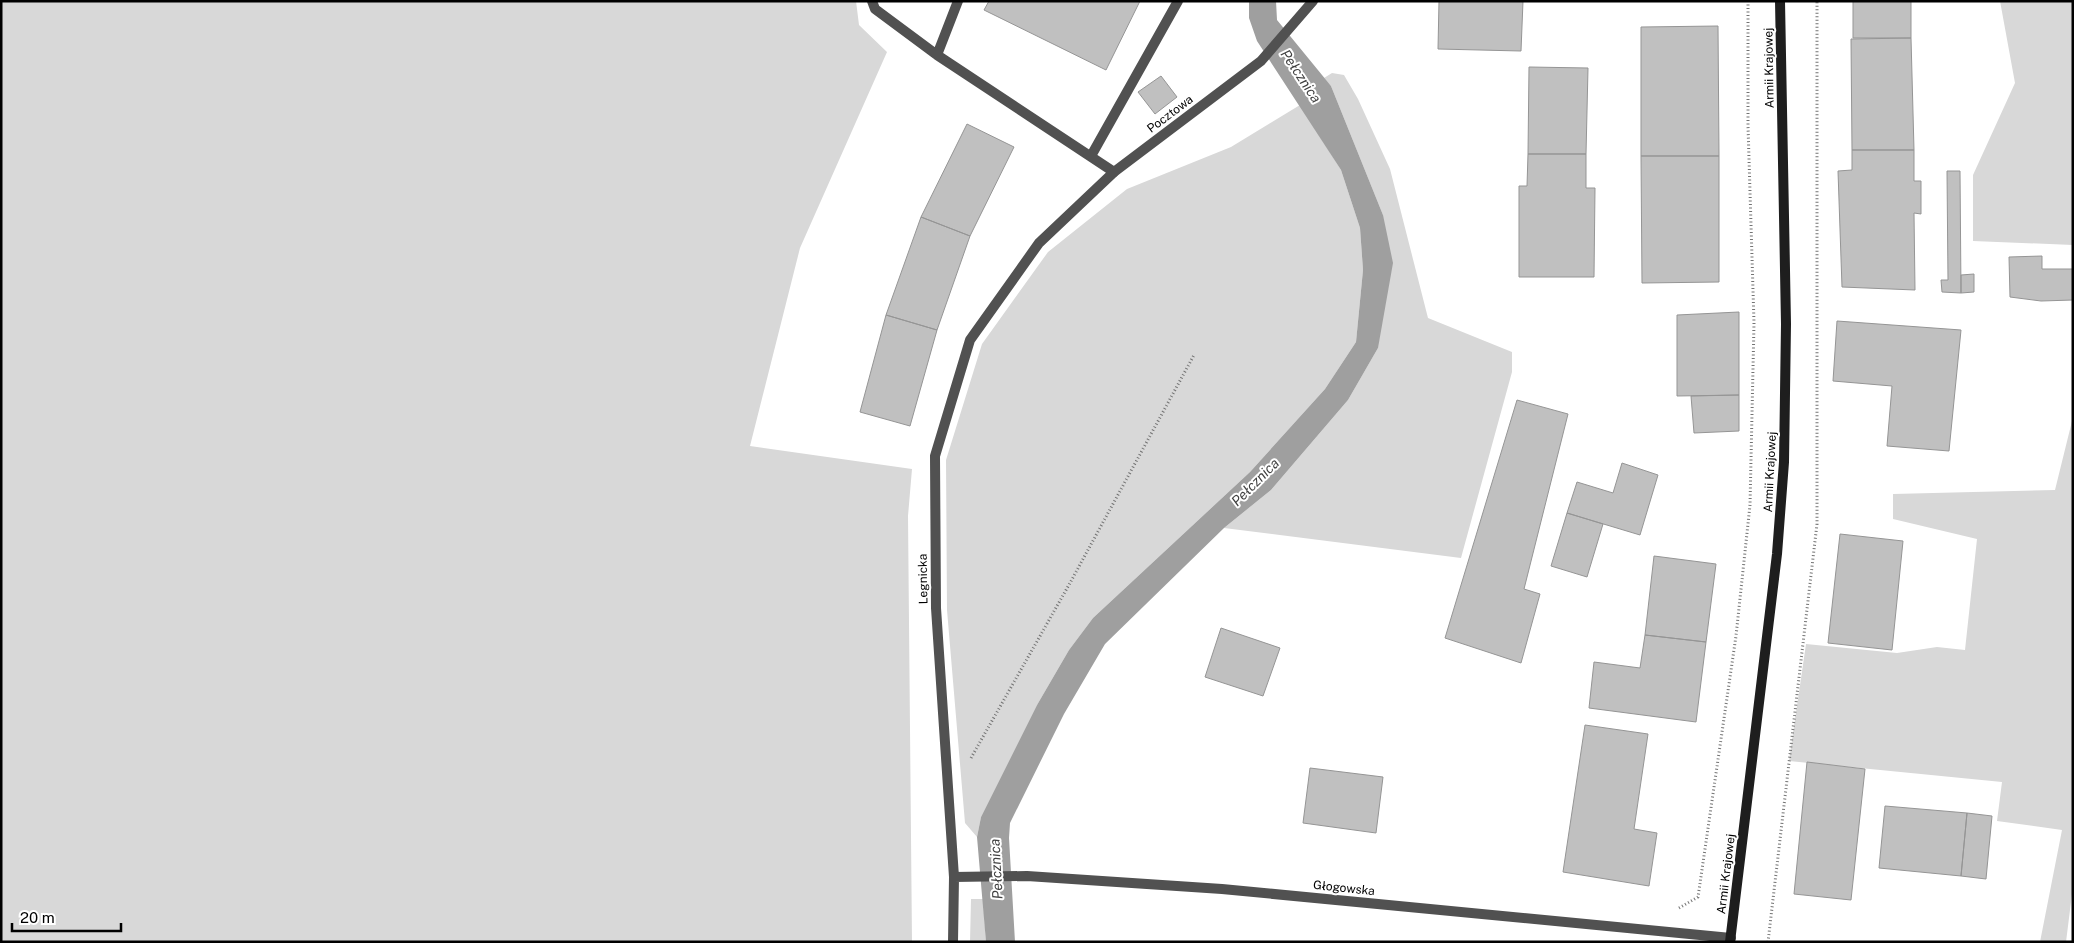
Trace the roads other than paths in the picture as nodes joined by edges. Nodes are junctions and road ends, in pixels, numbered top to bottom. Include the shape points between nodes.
1 (872, 1) edge
2 (958, 1) edge
3 (1178, 1) edge
4 (1313, 1) edge
5 (1780, 1) edge
6 (937, 55) junction
7 (1091, 156) junction
8 (1114, 172) junction
9 (1039, 243) joint
10 (954, 877) junction
11 (1731, 940) edge
12 (953, 942) edge

1 - 6 street via 875,9
2 - 6 street
3 - 7 street
4 - 8 street, Pocztowa via 1261,61
5 - 11 main road, Armii Krajowej via 1786,324 1783,490
6 - 7 street
7 - 8 street
8 - 9 street, Pocztowa
9 - 10 street, Legnicka via 970,340 934,456 936,608
10 - 11 street, Głogowska via 1027,876 1222,889
10 - 12 street, Legnicka

